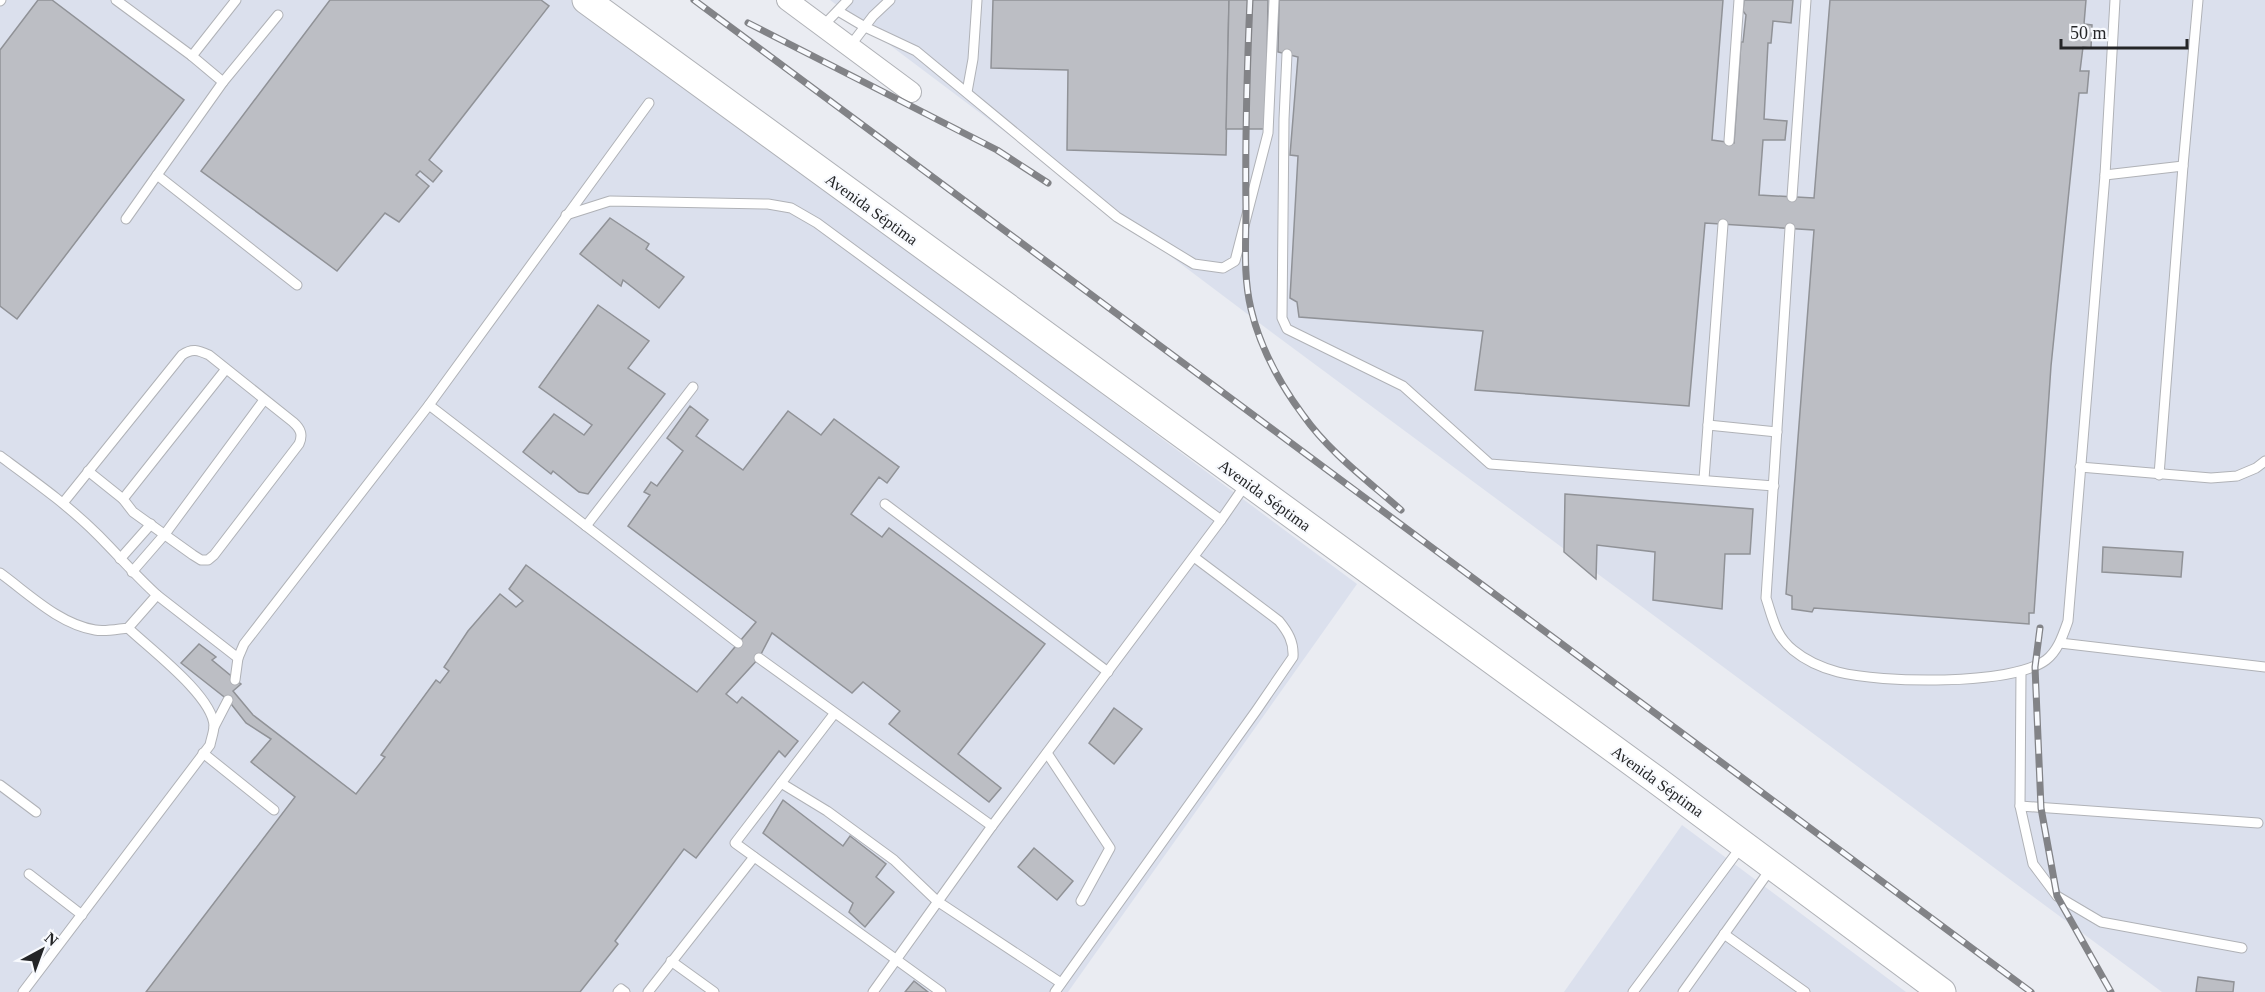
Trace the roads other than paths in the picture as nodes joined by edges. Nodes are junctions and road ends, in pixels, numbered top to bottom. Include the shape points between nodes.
1 (116, 0) edge
2 (236, 0) edge
3 (586, 0) edge
4 (787, 0) edge
5 (848, 0) edge
6 (890, 0) edge
7 (977, 0) edge
8 (1274, 0) edge
9 (1739, 0) edge
10 (1806, 0) edge
11 (2115, 0) edge
12 (2198, 0) edge
13 (838, 11) junction
14 (278, 15) dead end
15 (823, 26) junction
16 (865, 27) junction
17 (850, 46) junction
18 (1287, 54) dead end
19 (192, 56) junction
20 (223, 82) junction
21 (911, 92) dead end
22 (967, 93) junction
23 (649, 103) dead end
24 (1729, 141) dead end
25 (2183, 166) junction
26 (157, 175) junction
27 (2105, 175) junction
28 (1792, 197) dead end
29 (565, 216) junction
30 (126, 219) dead end
31 (1723, 224) dead end
32 (1790, 228) dead end
33 (297, 285) dead end
34 (226, 369) junction
35 (693, 387) dead end
36 (264, 400) junction
37 (429, 405) junction
38 (1708, 425) junction
39 (1778, 432) junction
40 (0, 456) edge
41 (2265, 461) edge
42 (2080, 467) junction
43 (88, 471) junction
44 (2159, 474) junction
45 (1704, 479) junction
46 (1247, 482) junction
47 (1774, 486) junction
48 (123, 499) junction
49 (63, 503) junction
50 (885, 504) dead end
51 (1221, 520) junction
52 (151, 524) junction
53 (586, 526) junction
54 (165, 534) junction
55 (1194, 557) junction
56 (120, 559) junction
57 (132, 572) junction
58 (0, 573) edge
59 (157, 595) junction
60 (128, 628) junction
61 (738, 643) dead end
62 (2060, 643) junction
63 (238, 658) junction
64 (759, 658) dead end
65 (2265, 667) edge
66 (1108, 672) junction
67 (2021, 672) junction
68 (235, 680) dead end
69 (228, 700) dead end
70 (834, 714) junction
71 (214, 726) junction
72 (204, 753) junction
73 (1047, 753) junction
74 (781, 783) junction
75 (0, 785) edge
76 (2020, 806) junction
77 (274, 810) dead end
78 (36, 812) dead end
79 (2258, 823) dead end
80 (992, 826) junction
81 (1742, 844) junction
82 (754, 857) junction
83 (1773, 867) junction
84 (29, 874) dead end
85 (937, 901) junction
86 (1081, 901) dead end
87 (82, 915) junction
88 (1724, 934) junction
89 (2242, 948) dead end
90 (895, 959) junction
91 (671, 961) junction
92 (1061, 983) junction
93 (23, 992) edge
94 (618, 992) edge
95 (625, 992) edge
96 (648, 992) edge
97 (714, 992) edge
98 (873, 992) edge
99 (941, 992) edge
100 (1055, 992) edge
101 (1633, 992) edge
102 (1683, 992) edge
103 (1805, 992) edge
104 (1942, 992) edge

1 - 19 lane
2 - 19 lane
3 - 46 street, Avenida Séptima
4 - 15 street
5 - 13 lane
6 - 16 lane
7 - 22 lane
8 - 22 lane via 1268,133 1235,261 1223,268 1194,264 1117,217
9 - 24 lane
10 - 28 lane
11 - 27 lane
12 - 25 lane
13 - 15 lane
13 - 16 lane
14 - 20 lane
15 - 17 street
16 - 17 lane
16 - 22 lane via 916,51
17 - 21 street
18 - 45 lane via 1282,318 1287,329 1403,386 1490,464
19 - 20 lane
20 - 26 lane
23 - 29 lane
25 - 27 lane
25 - 44 lane
26 - 30 lane
26 - 33 lane
27 - 42 lane
29 - 37 lane
29 - 51 lane via 610,201 768,204 791,208
31 - 38 lane
32 - 39 lane
34 - 36 lane
34 - 43 lane via 199,350 182,355
34 - 48 lane
35 - 53 lane
36 - 54 lane
36 - 54 lane via 299,427 299,444 208,560 201,560
37 - 53 lane
37 - 63 lane via 244,644
38 - 39 lane
38 - 45 lane
39 - 47 lane
40 - 49 lane
41 - 44 lane via 2237,476
42 - 44 lane
42 - 62 lane via 2068,621
43 - 48 lane
43 - 49 lane
45 - 47 lane
46 - 51 lane
46 - 81 street, Avenida Séptima
47 - 67 lane via 1766,598 1777,633 1793,650 1837,672 1880,679 1988,679
48 - 52 lane via 133,512
49 - 56 lane
50 - 66 lane
51 - 55 lane
52 - 54 lane
52 - 56 lane
53 - 61 lane
54 - 57 lane
55 - 66 lane
55 - 92 lane via 1279,621 1289,633 1293,657
56 - 57 lane
57 - 59 lane
58 - 60 lane via 77,626 98,631
59 - 60 lane
59 - 63 lane
60 - 71 lane via 208,705
62 - 65 lane
62 - 67 lane via 2048,659
63 - 68 lane
64 - 70 lane
66 - 73 lane
67 - 76 lane
69 - 71 lane
70 - 74 lane
70 - 80 lane
71 - 72 lane
72 - 77 lane
72 - 87 lane
73 - 80 lane
73 - 86 lane via 1110,848
74 - 82 lane via 735,843
74 - 85 lane via 894,860
75 - 78 lane
76 - 79 lane
76 - 89 lane via 2033,864 2057,896 2101,922
80 - 85 lane
81 - 83 street, Avenida Séptima
81 - 101 lane
82 - 90 lane
82 - 91 lane
83 - 88 lane
83 - 104 street, Avenida Séptima
84 - 87 lane
85 - 90 lane
85 - 92 lane
87 - 93 lane
88 - 102 lane
88 - 103 lane
90 - 98 lane
90 - 99 lane
91 - 96 lane
91 - 97 lane
92 - 100 lane
94 - 95 lane

